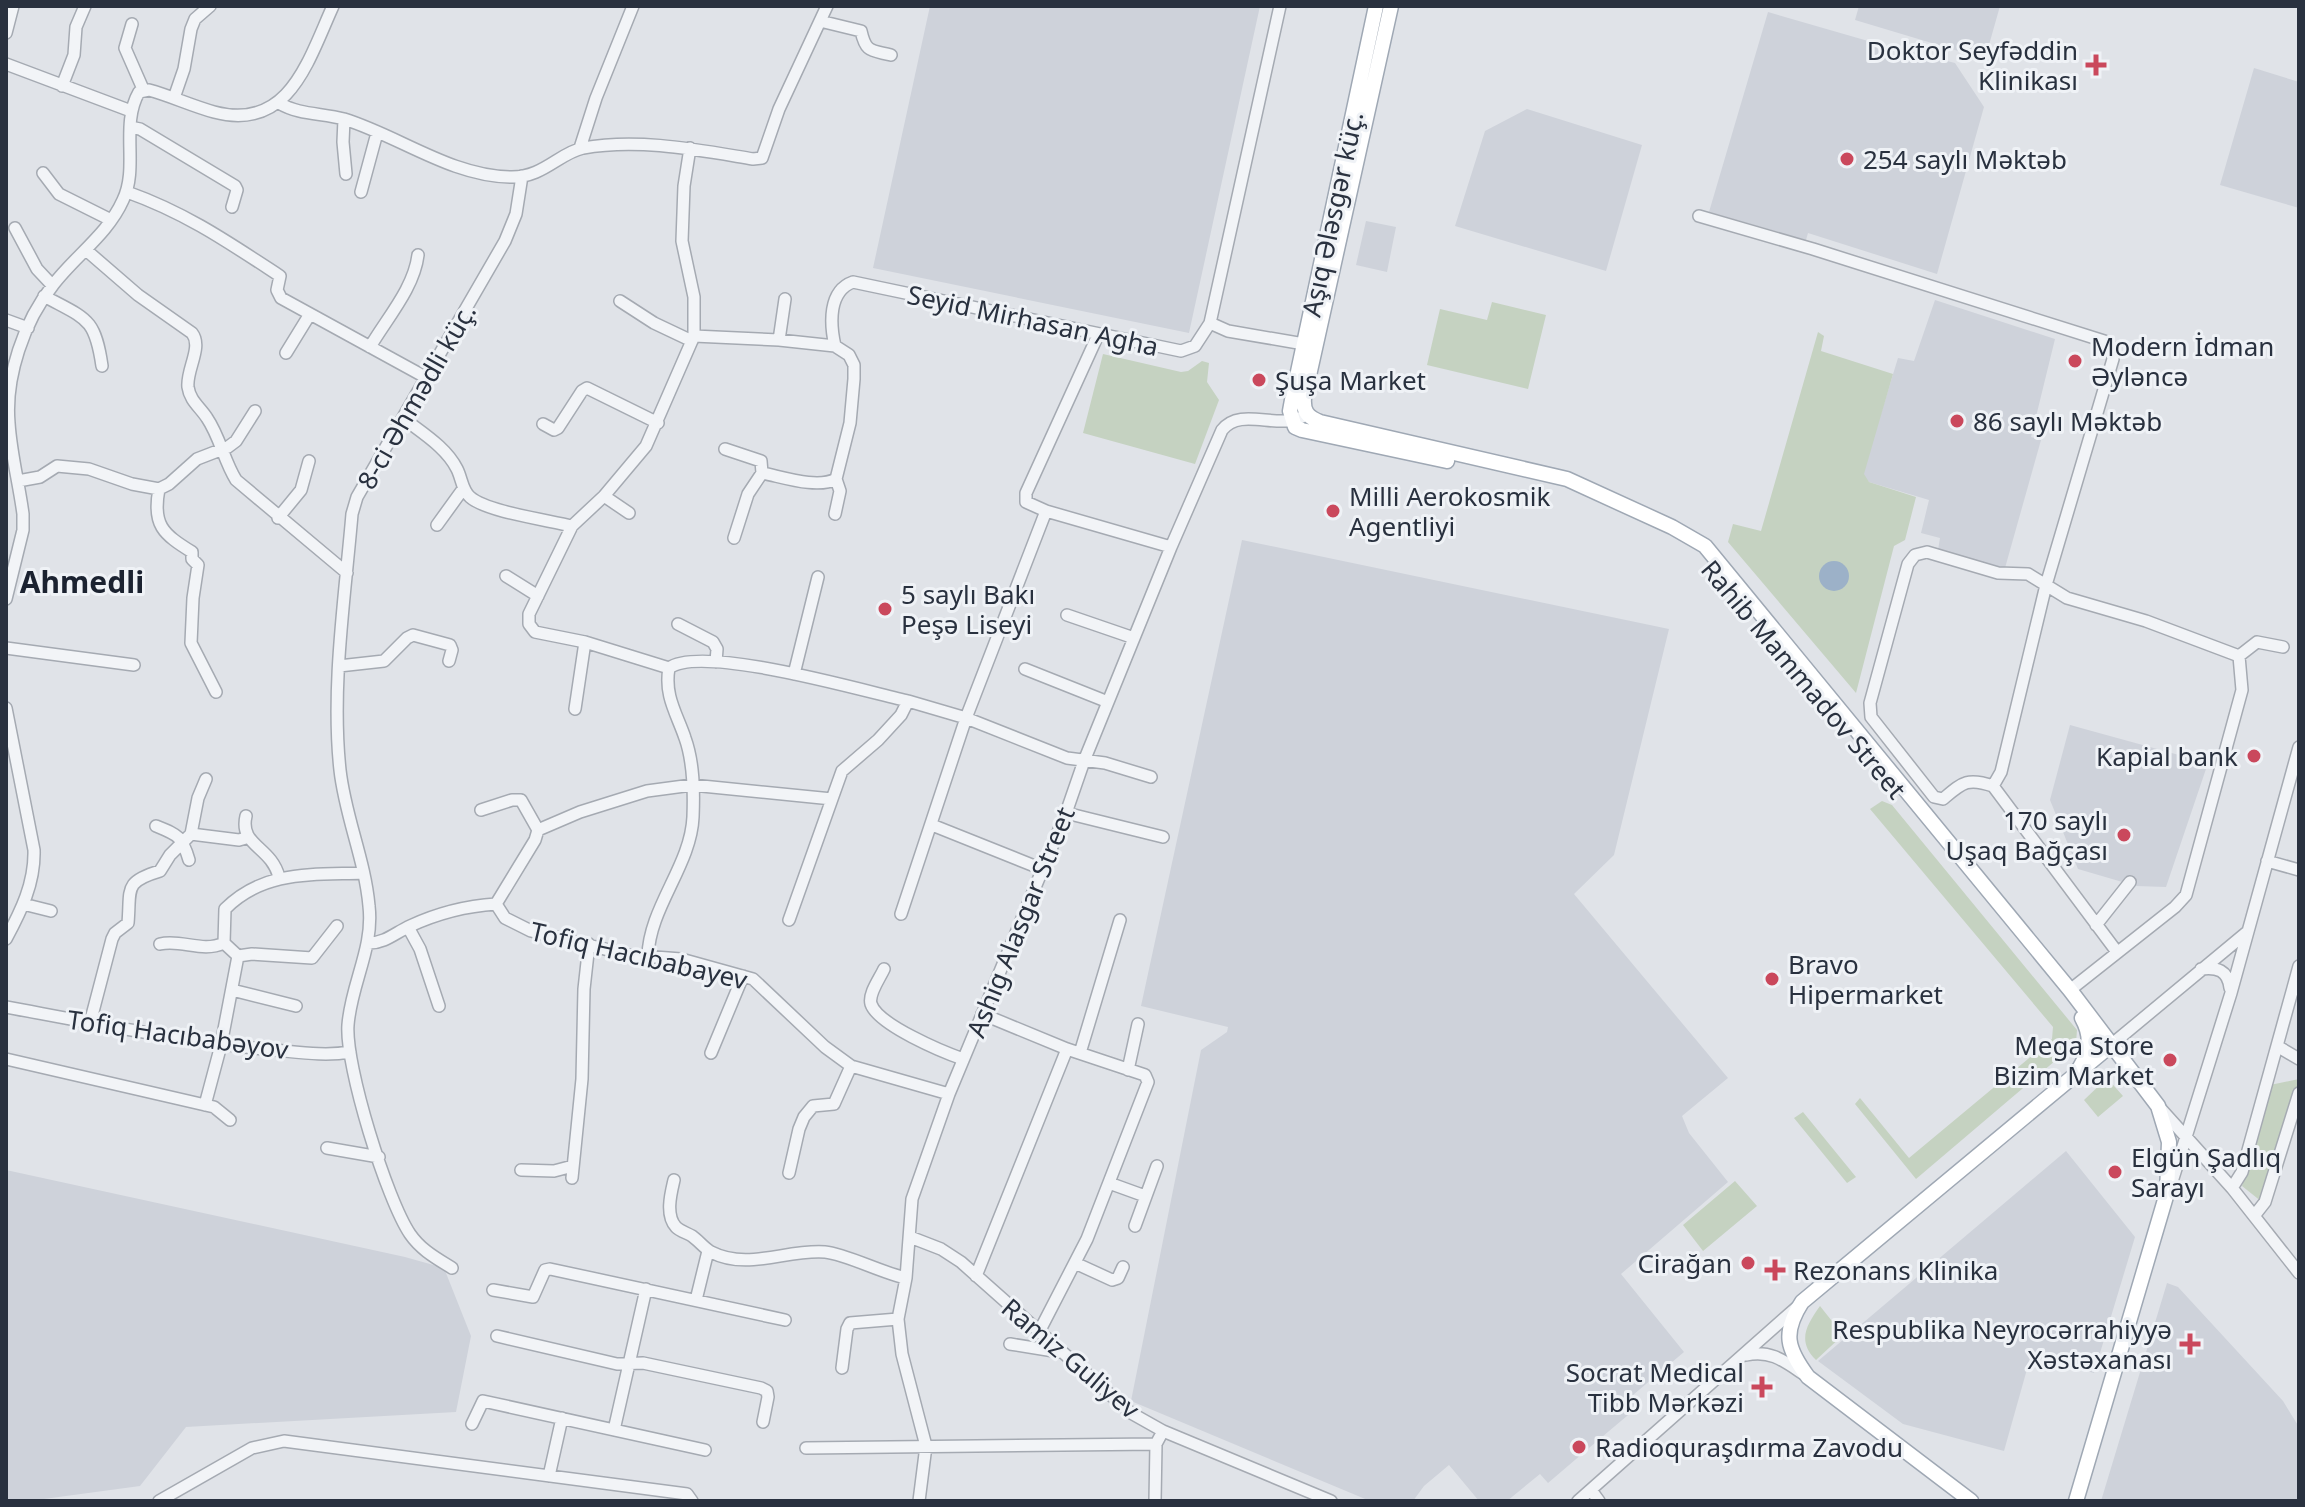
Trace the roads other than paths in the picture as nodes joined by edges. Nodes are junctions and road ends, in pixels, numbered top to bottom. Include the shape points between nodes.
1 (13, 6) edge
2 (85, 6) edge
3 (210, 6) edge
4 (333, 6) edge
5 (633, 6) edge
6 (827, 6) edge
7 (1280, 6) edge
8 (1376, 6) edge
9 (1391, 6) edge
10 (820, 21) junction
11 (132, 24) dead end
12 (6, 33) edge
13 (891, 55) dead end
14 (6, 64) edge
15 (62, 86) junction
16 (143, 89) junction
17 (174, 98) junction
18 (279, 103) junction
19 (131, 111) junction
20 (344, 119) junction
21 (130, 127) junction
22 (377, 133) junction
23 (580, 148) junction
24 (690, 148) junction
25 (43, 173) dead end
26 (346, 174) dead end
27 (522, 176) junction
28 (127, 192) junction
29 (361, 192) dead end
30 (232, 207) dead end
31 (1699, 216) dead end
32 (111, 220) junction
33 (15, 228) dead end
34 (86, 250) junction
35 (418, 255) dead end
36 (52, 285) junction
37 (44, 296) junction
38 (785, 299) dead end
39 (620, 301) dead end
40 (310, 314) junction
41 (6, 320) edge
42 (1210, 323) junction
43 (28, 328) junction
44 (1098, 335) junction
45 (693, 339) junction
46 (779, 340) junction
47 (1310, 345) junction
48 (835, 346) junction
49 (370, 347) junction
50 (286, 353) dead end
51 (102, 366) dead end
52 (427, 378) junction
53 (8, 396) edge
54 (255, 411) dead end
55 (1306, 411) junction
56 (403, 418) junction
57 (1292, 422) junction
58 (658, 423) junction
59 (543, 424) dead end
60 (725, 449) dead end
61 (221, 450) junction
62 (309, 461) dead end
63 (762, 473) junction
64 (836, 479) junction
65 (1555, 480) junction
66 (18, 481) junction
67 (159, 489) junction
68 (463, 489) junction
69 (604, 496) junction
70 (1046, 511) junction
71 (629, 513) dead end
72 (835, 514) dead end
73 (278, 518) junction
74 (437, 525) dead end
75 (572, 526) junction
76 (734, 538) dead end
77 (1171, 547) junction
78 (1703, 550) junction
79 (347, 573) junction
80 (506, 576) dead end
81 (818, 577) dead end
82 (2046, 585) junction
83 (538, 596) junction
84 (6, 599) edge
85 (1067, 615) dead end
86 (678, 624) dead end
87 (1134, 638) junction
88 (585, 642) junction
89 (2283, 647) dead end
90 (6, 648) edge
91 (2239, 656) junction
92 (449, 661) dead end
93 (716, 662) junction
94 (134, 665) dead end
95 (339, 666) junction
96 (669, 668) junction
97 (1025, 669) dead end
98 (794, 674) junction
99 (216, 692) dead end
100 (908, 701) junction
101 (1108, 702) junction
102 (6, 708) edge
103 (575, 709) dead end
104 (966, 718) junction
105 (2299, 747) edge
106 (1084, 761) junction
107 (1151, 777) dead end
108 (206, 779) dead end
109 (1921, 781) junction
110 (692, 785) junction
111 (1993, 786) junction
112 (1910, 793) junction
113 (832, 799) junction
114 (481, 810) dead end
115 (1066, 813) junction
116 (246, 816) dead end
117 (932, 825) junction
118 (156, 826) dead end
119 (538, 830) junction
120 (187, 837) junction
121 (1163, 837) dead end
122 (246, 838) junction
123 (189, 860) dead end
124 (2267, 861) junction
125 (1042, 869) junction
126 (2299, 870) edge
127 (363, 873) junction
128 (279, 877) junction
129 (2130, 882) dead end
130 (23, 904) junction
131 (496, 904) junction
132 (51, 911) dead end
133 (901, 914) dead end
134 (789, 920) dead end
135 (1120, 920) dead end
136 (2096, 925) junction
137 (337, 926) dead end
138 (408, 927) junction
139 (2246, 933) junction
140 (6, 939) edge
141 (224, 943) junction
142 (369, 943) junction
143 (160, 944) dead end
144 (589, 944) junction
145 (2117, 952) junction
146 (238, 956) junction
147 (648, 956) junction
148 (2299, 966) edge
149 (884, 969) dead end
150 (2201, 969) junction
151 (743, 976) junction
152 (2296, 989) edge
153 (232, 990) junction
154 (2070, 990) junction
155 (2231, 993) junction
156 (296, 1006) dead end
157 (439, 1006) dead end
158 (6, 1007) edge
159 (982, 1014) junction
160 (90, 1023) junction
161 (1138, 1024) dead end
162 (221, 1045) junction
163 (2111, 1045) junction
164 (2277, 1046) junction
165 (1067, 1049) junction
166 (350, 1052) junction
167 (711, 1053) dead end
168 (1080, 1053) junction
169 (6, 1059) edge
170 (963, 1059) junction
171 (2299, 1059) edge
172 (851, 1066) junction
173 (1128, 1070) junction
174 (2075, 1075) junction
175 (2299, 1093) edge
176 (949, 1094) junction
177 (205, 1105) junction
178 (2158, 1106) junction
179 (230, 1120) dead end
180 (2188, 1137) junction
181 (327, 1148) dead end
182 (379, 1157) junction
183 (1157, 1166) dead end
184 (521, 1170) dead end
185 (789, 1173) dead end
186 (674, 1180) dead end
187 (1109, 1183) junction
188 (2232, 1188) junction
189 (1145, 1196) junction
190 (2164, 1206) junction
191 (2254, 1216) junction
192 (1135, 1226) dead end
193 (910, 1237) junction
194 (708, 1251) junction
195 (1075, 1263) junction
196 (1123, 1267) dead end
197 (452, 1268) dead end
198 (2299, 1273) edge
199 (976, 1276) junction
200 (906, 1278) junction
201 (646, 1289) junction
202 (493, 1290) dead end
203 (696, 1300) junction
204 (1802, 1302) junction
205 (898, 1319) junction
206 (785, 1320) dead end
207 (1039, 1332) junction
208 (497, 1336) dead end
209 (1010, 1344) dead end
210 (1061, 1352) junction
211 (1741, 1356) junction
212 (629, 1364) junction
213 (842, 1368) dead end
214 (1808, 1377) junction
215 (562, 1418) junction
216 (763, 1422) dead end
217 (472, 1424) dead end
218 (614, 1430) junction
219 (1163, 1431) junction
220 (1156, 1444) junction
221 (926, 1446) junction
222 (806, 1448) dead end
223 (705, 1450) dead end
224 (549, 1476) junction
225 (1591, 1490) junction
226 (1303, 1496) edge
227 (159, 1501) edge
228 (692, 1501) edge
229 (919, 1501) edge
230 (1155, 1501) edge
231 (1331, 1501) edge
232 (1578, 1501) edge
233 (1599, 1501) edge
234 (1971, 1501) edge
235 (2076, 1501) edge

1 - 12 street
2 - 15 street
3 - 17 street via 195,19
4 - 18 street via 308,62
5 - 23 street
6 - 10 street
7 - 42 street
8 - 47 main road, Aşıq Ələsgər küç.
9 - 47 main road, Aşıq Ələsgər küç.
10 - 13 street via 857,29 868,49
10 - 24 street via 762,158
11 - 16 street via 125,48
14 - 15 street
15 - 19 street
16 - 17 street
16 - 19 street
17 - 18 street via 231,116 258,114
18 - 20 street via 298,112
19 - 21 street
20 - 22 street
20 - 26 street
21 - 28 street
21 - 30 street via 235,186
22 - 27 street via 468,168
22 - 29 street
23 - 24 street
23 - 27 street
24 - 45 street via 682,241 694,297
25 - 32 street via 59,194
27 - 52 street, 8-ci Əhmədli küç. via 505,241
28 - 32 street
28 - 40 street via 218,234 280,276 277,294
31 - 82 street via 2109,344 2113,359
32 - 34 street
33 - 36 street
34 - 36 street
34 - 61 street via 196,337 188,387
35 - 49 street via 408,284
36 - 37 street
37 - 43 street
37 - 51 street via 91,325
38 - 46 street
39 - 45 street
40 - 49 street
40 - 50 street
41 - 43 street
42 - 44 street, Seyid Mirhasan Agha via 1195,346 1181,351
42 - 47 street
43 - 53 street
44 - 48 street, Seyid Mirhasan Agha via 853,282 836,296 831,316
44 - 70 street via 1026,493 1026,502
45 - 46 street
45 - 58 street
46 - 48 street
47 - 55 main road, Aşıq Ələsgər küç.
47 - 57 main road, Aşıq Ələsgər küç. via 1291,406
48 - 64 street via 854,365 850,423
49 - 52 street
52 - 56 street, 8-ci Əhmədli küç.
53 - 66 street
54 - 61 street via 236,441
55 - 57 street
55 - 65 main road, Rahib Mammadov Street via 1320,422
56 - 68 street via 449,457
56 - 79 street, 8-ci Əhmədli küç. via 357,497
57 - 65 main road, Rahib Mammadov Street via 1309,432
57 - 77 street, Ashig Alasgar Street via 1241,419 1227,424
58 - 59 street via 587,388 558,428
58 - 69 street via 635,461
60 - 63 street via 761,461
61 - 67 street via 197,459
61 - 73 street via 236,480
62 - 73 street via 301,490
63 - 64 street via 828,484
63 - 76 street via 748,494
64 - 72 street via 840,491
65 - 78 main road, Rahib Mammadov Street
66 - 67 street via 40,477 57,466 89,469
66 - 84 street via 23,530
67 - 99 street via 161,529 192,552 198,565 191,643
68 - 74 street
68 - 75 street via 486,506
69 - 71 street
69 - 75 street
70 - 77 street
70 - 104 street
73 - 79 street
75 - 83 street
77 - 87 street, Ashig Alasgar Street
78 - 112 main road, Rahib Mammadov Street
78 - 174 main road, Rahib Mammadov Street via 2081,1016 2090,1044
79 - 95 street, 8-ci Əhmədli küç.
80 - 83 street
81 - 98 street
82 - 91 street via 2067,598
82 - 109 street via 2028,574 1998,573 1927,552 1908,564 1869,710
82 - 111 street via 2001,772
83 - 88 street via 529,614 535,632
85 - 87 street
86 - 93 street via 713,642
87 - 101 street, Ashig Alasgar Street
88 - 96 street
88 - 103 street
89 - 91 street via 2257,642
90 - 94 street
91 - 145 street via 2242,690 2190,886 2182,901
92 - 95 street via 450,645 413,635 384,661
93 - 96 street via 677,662
93 - 98 street
95 - 127 street, 8-ci Əhmədli küç. via 340,770
96 - 110 street via 668,694 691,759
97 - 101 street
98 - 100 street
100 - 104 street
100 - 113 street via 878,740 842,771
101 - 106 street, Ashig Alasgar Street
102 - 130 street via 34,850
104 - 106 street
104 - 117 street
105 - 124 street
106 - 107 street
106 - 115 street, Ashig Alasgar Street
108 - 120 street
109 - 111 street via 1939,800 1964,782
109 - 112 street
110 - 113 street
110 - 119 street via 647,791
110 - 147 street via 691,836 652,931
111 - 136 street
112 - 154 main road, Rahib Mammadov Street
113 - 134 street
114 - 119 street via 521,800
115 - 121 street
115 - 125 street, Ashig Alasgar Street
116 - 122 street
117 - 125 street
117 - 133 street
118 - 120 street
119 - 131 street
120 - 122 street
120 - 123 street
120 - 160 street via 160,871 139,877 131,887 128,923 112,939
122 - 128 street via 269,856
124 - 126 street
124 - 139 street
125 - 159 street, Ashig Alasgar Street
127 - 128 street
127 - 142 street, 8-ci Əhmədli küç.
128 - 141 street via 225,909
129 - 136 street
130 - 132 street
130 - 140 street
131 - 138 street via 465,906
131 - 144 street, Tofiq Hacıbabayev via 519,927
135 - 168 street
136 - 145 street
137 - 146 street via 312,958
138 - 142 street via 382,942
138 - 157 street
139 - 150 street
139 - 155 street
141 - 143 street via 208,948
141 - 146 street
142 - 166 street, 8-ci Əhmədli küç. via 348,1021
144 - 147 street, Tofiq Hacıbabayev
144 - 184 street via 572,1172
145 - 154 street
146 - 153 street
147 - 151 street, Tofiq Hacıbabayev
148 - 152 street
149 - 170 street via 871,996 876,1011 916,1040
150 - 155 street via 2222,971
150 - 163 street
151 - 167 street
151 - 172 street, Tofiq Hacıbabayev via 753,979
152 - 164 street
153 - 156 street
153 - 162 street
154 - 163 main road, Rahib Mammadov Street
155 - 180 street
158 - 160 street, Tofiq Hacıbabəyov
159 - 165 street
159 - 170 street, Ashig Alasgar Street
160 - 162 street, Tofiq Hacıbabəyov
161 - 173 street
162 - 166 street, Tofiq Hacıbabəyov
162 - 177 street
163 - 174 main road
163 - 178 main road, Rahib Mammadov Street
164 - 171 street
164 - 188 street via 2242,1172
165 - 168 street
165 - 199 street
166 - 182 street, 8-ci Əhmədli küç.
168 - 173 street
169 - 177 street
170 - 176 street, Ashig Alasgar Street
172 - 176 street, Tofiq Hacıbabayev
172 - 185 street via 834,1104 813,1106 804,1117
173 - 187 street via 1145,1075 1148,1082
174 - 204 main road
175 - 191 street via 2265,1202
176 - 193 street, Ashig Alasgar Street via 912,1199
177 - 179 street
178 - 180 street
178 - 190 main road via 2169,1142
180 - 188 street
180 - 190 street
181 - 182 street
182 - 197 street, 8-ci Əhmədli küç. via 411,1236 423,1251
183 - 189 street
186 - 194 street via 670,1199 676,1227
187 - 189 street
187 - 195 street
188 - 191 street
189 - 192 street
190 - 235 main road
191 - 198 street
193 - 199 street, Ramiz Guliyev via 941,1249
193 - 200 street, Ashig Alasgar Street
194 - 200 street via 747,1261 829,1252
194 - 203 street
195 - 196 street via 1112,1280
195 - 207 street
199 - 207 street, Ramiz Guliyev
200 - 205 street, Ashig Alasgar Street
201 - 202 street via 550,1269 533,1297
201 - 203 street
201 - 212 street
203 - 206 street
204 - 211 street
204 - 214 main road via 1790,1324 1789,1344
205 - 213 street via 850,1323
205 - 221 street, Ashig Alasgar Street
207 - 210 street, Ramiz Guliyev
208 - 212 street
209 - 210 street
210 - 219 street, Ramiz Guliyev via 1113,1399
211 - 214 street via 1770,1354
211 - 225 street
212 - 216 street via 761,1388 768,1397
212 - 218 street
214 - 234 main road
215 - 217 street via 483,1401
215 - 218 street
215 - 224 street
218 - 223 street
219 - 220 street
219 - 226 street, Ramiz Guliyev
220 - 221 street
220 - 230 street
221 - 222 street
221 - 229 street, Ashig Alasgar Street
224 - 227 street via 284,1441 252,1448
224 - 228 street via 687,1494
225 - 232 street
225 - 233 street
226 - 231 street, Ramiz Guliyev

